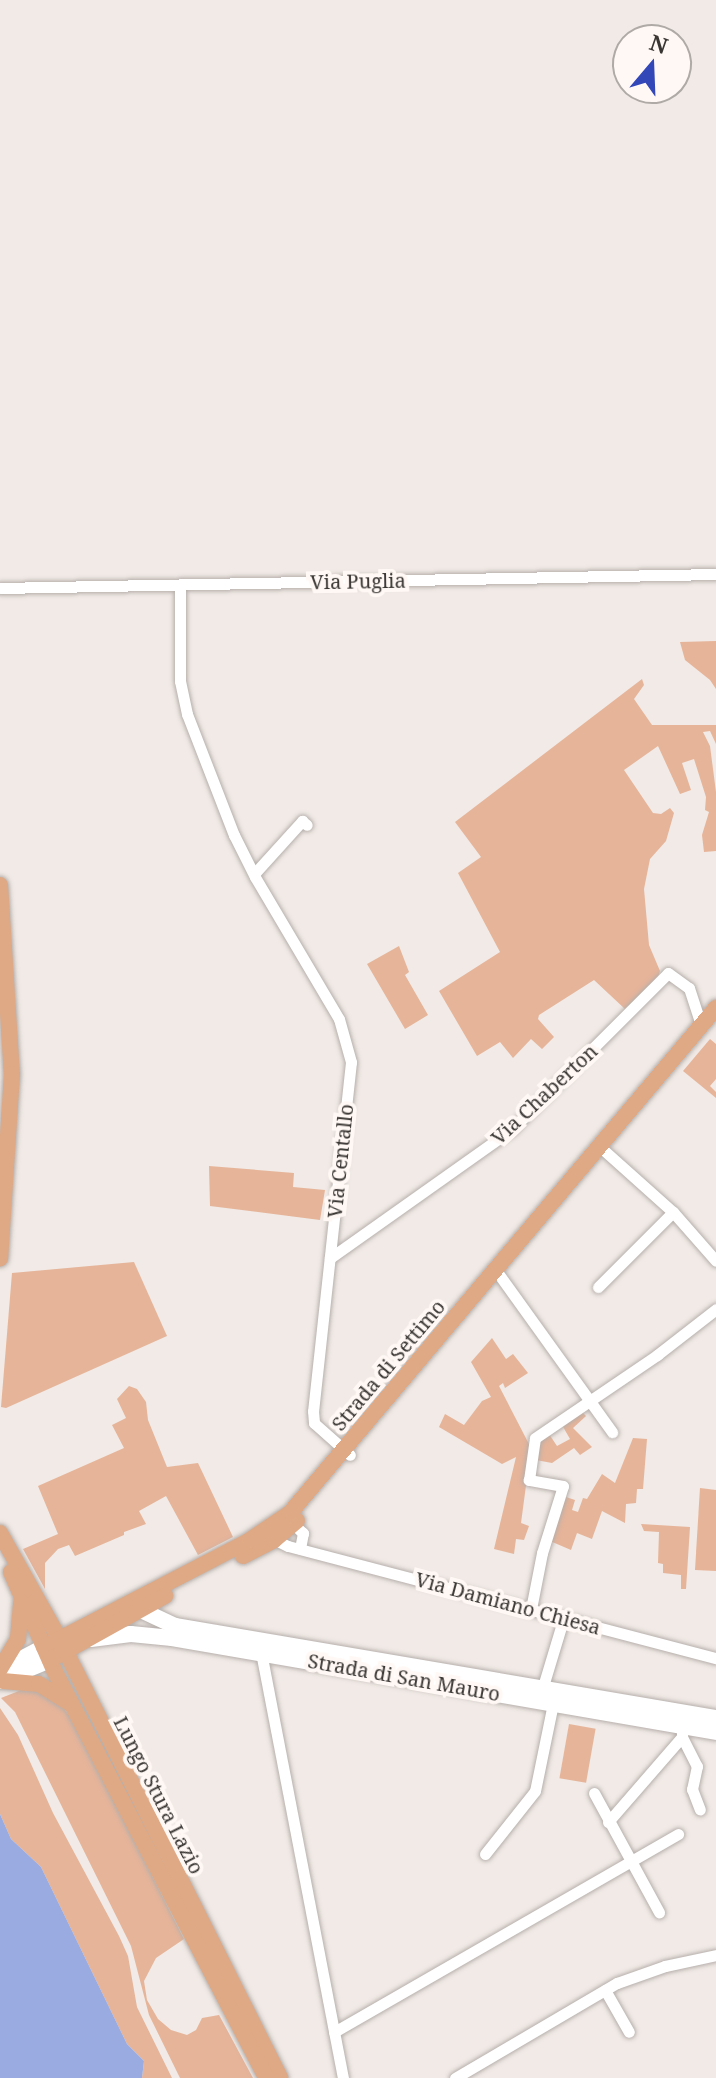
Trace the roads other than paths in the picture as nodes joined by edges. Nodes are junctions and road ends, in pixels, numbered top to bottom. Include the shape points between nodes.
1 (716, 574) edge
2 (180, 585) junction
3 (0, 588) edge
4 (307, 825) dead end
5 (254, 874) junction
6 (0, 885) edge
7 (716, 1008) edge
8 (701, 1026) junction
9 (601, 1148) junction
10 (673, 1212) junction
11 (330, 1258) junction
12 (0, 1259) edge
13 (716, 1261) edge
14 (498, 1272) junction
15 (598, 1287) dead end
16 (716, 1309) edge
17 (590, 1402) junction
18 (612, 1432) dead end
19 (347, 1452) junction
20 (290, 1520) junction
21 (0, 1533) edge
22 (268, 1536) junction
23 (0, 1541) edge
24 (300, 1549) junction
25 (20, 1592) junction
26 (162, 1598) junction
27 (135, 1608) junction
28 (531, 1609) junction
29 (564, 1617) junction
30 (168, 1623) junction
31 (91, 1639) junction
32 (63, 1646) junction
33 (260, 1647) junction
34 (47, 1654) junction
35 (716, 1658) edge
36 (1, 1675) edge
37 (545, 1697) junction
38 (75, 1707) junction
39 (716, 1718) edge
40 (682, 1732) junction
41 (716, 1732) edge
42 (594, 1793) dead end
43 (700, 1810) dead end
44 (608, 1822) junction
45 (678, 1834) dead end
46 (485, 1854) dead end
47 (631, 1861) junction
48 (659, 1912) dead end
49 (716, 1955) edge
50 (605, 1990) junction
51 (334, 2032) junction
52 (629, 2032) dead end
53 (266, 2078) edge
54 (280, 2078) edge
55 (343, 2078) edge
56 (455, 2078) edge

1 - 2 street, Via Puglia
2 - 3 street, Via Puglia
2 - 5 street, Via Centallo via 180,681 187,714
4 - 5 street via 302,821
5 - 11 street, Via Centallo via 339,1019 351,1062
6 - 12 main road via 12,1089
7 - 8 main road, Strada di Settimo
8 - 9 main road, Strada di Settimo
8 - 11 street, Via Chaberton via 689,988 668,973 511,1130
9 - 10 street
9 - 14 main road, Strada di Settimo
10 - 13 street
10 - 15 street
11 - 19 street, Via Centallo via 314,1423
14 - 17 street
14 - 19 main road, Strada di Settimo
16 - 17 street
17 - 18 street
17 - 28 street via 535,1438 529,1480 563,1486
19 - 20 main road, Strada di Settimo
20 - 22 main road, Strada di Settimo
20 - 24 street via 304,1539
21 - 32 main road, Lungo Stura Lazio
22 - 24 street, Via Damiano Chiesa
22 - 26 main road, Strada di Settimo
22 - 27 main road, Strada di Settimo
23 - 25 main road, Lungo Stura Lazio
24 - 28 street, Via Damiano Chiesa
25 - 34 main road, Lungo Stura Lazio
25 - 36 main road via 18,1639
26 - 27 main road, Strada di Settimo
26 - 30 main road via 160,1613
27 - 30 main road, Strada di San Mauro
27 - 31 main road
27 - 32 main road
28 - 29 street, Via Damiano Chiesa
29 - 35 street, Via Damiano Chiesa
29 - 37 street
30 - 33 main road, Strada di San Mauro
31 - 32 main road
31 - 33 main road, Strada di San Mauro via 131,1634
32 - 34 main road
32 - 54 main road, Lungo Stura Lazio
33 - 37 main road, Strada di San Mauro
33 - 51 street
34 - 36 main road
34 - 38 main road, Lungo Stura Lazio
36 - 38 main road via 39,1684
37 - 39 main road, Strada di San Mauro
37 - 40 main road, Strada di San Mauro
37 - 46 street via 535,1791
38 - 53 main road, Lungo Stura Lazio
40 - 41 main road, Strada di San Mauro
40 - 43 street via 697,1766 692,1789
40 - 44 street
42 - 44 street
44 - 47 street
45 - 47 street
47 - 48 street
47 - 51 street
49 - 50 street via 665,1966
50 - 52 street
50 - 56 street
51 - 55 street

